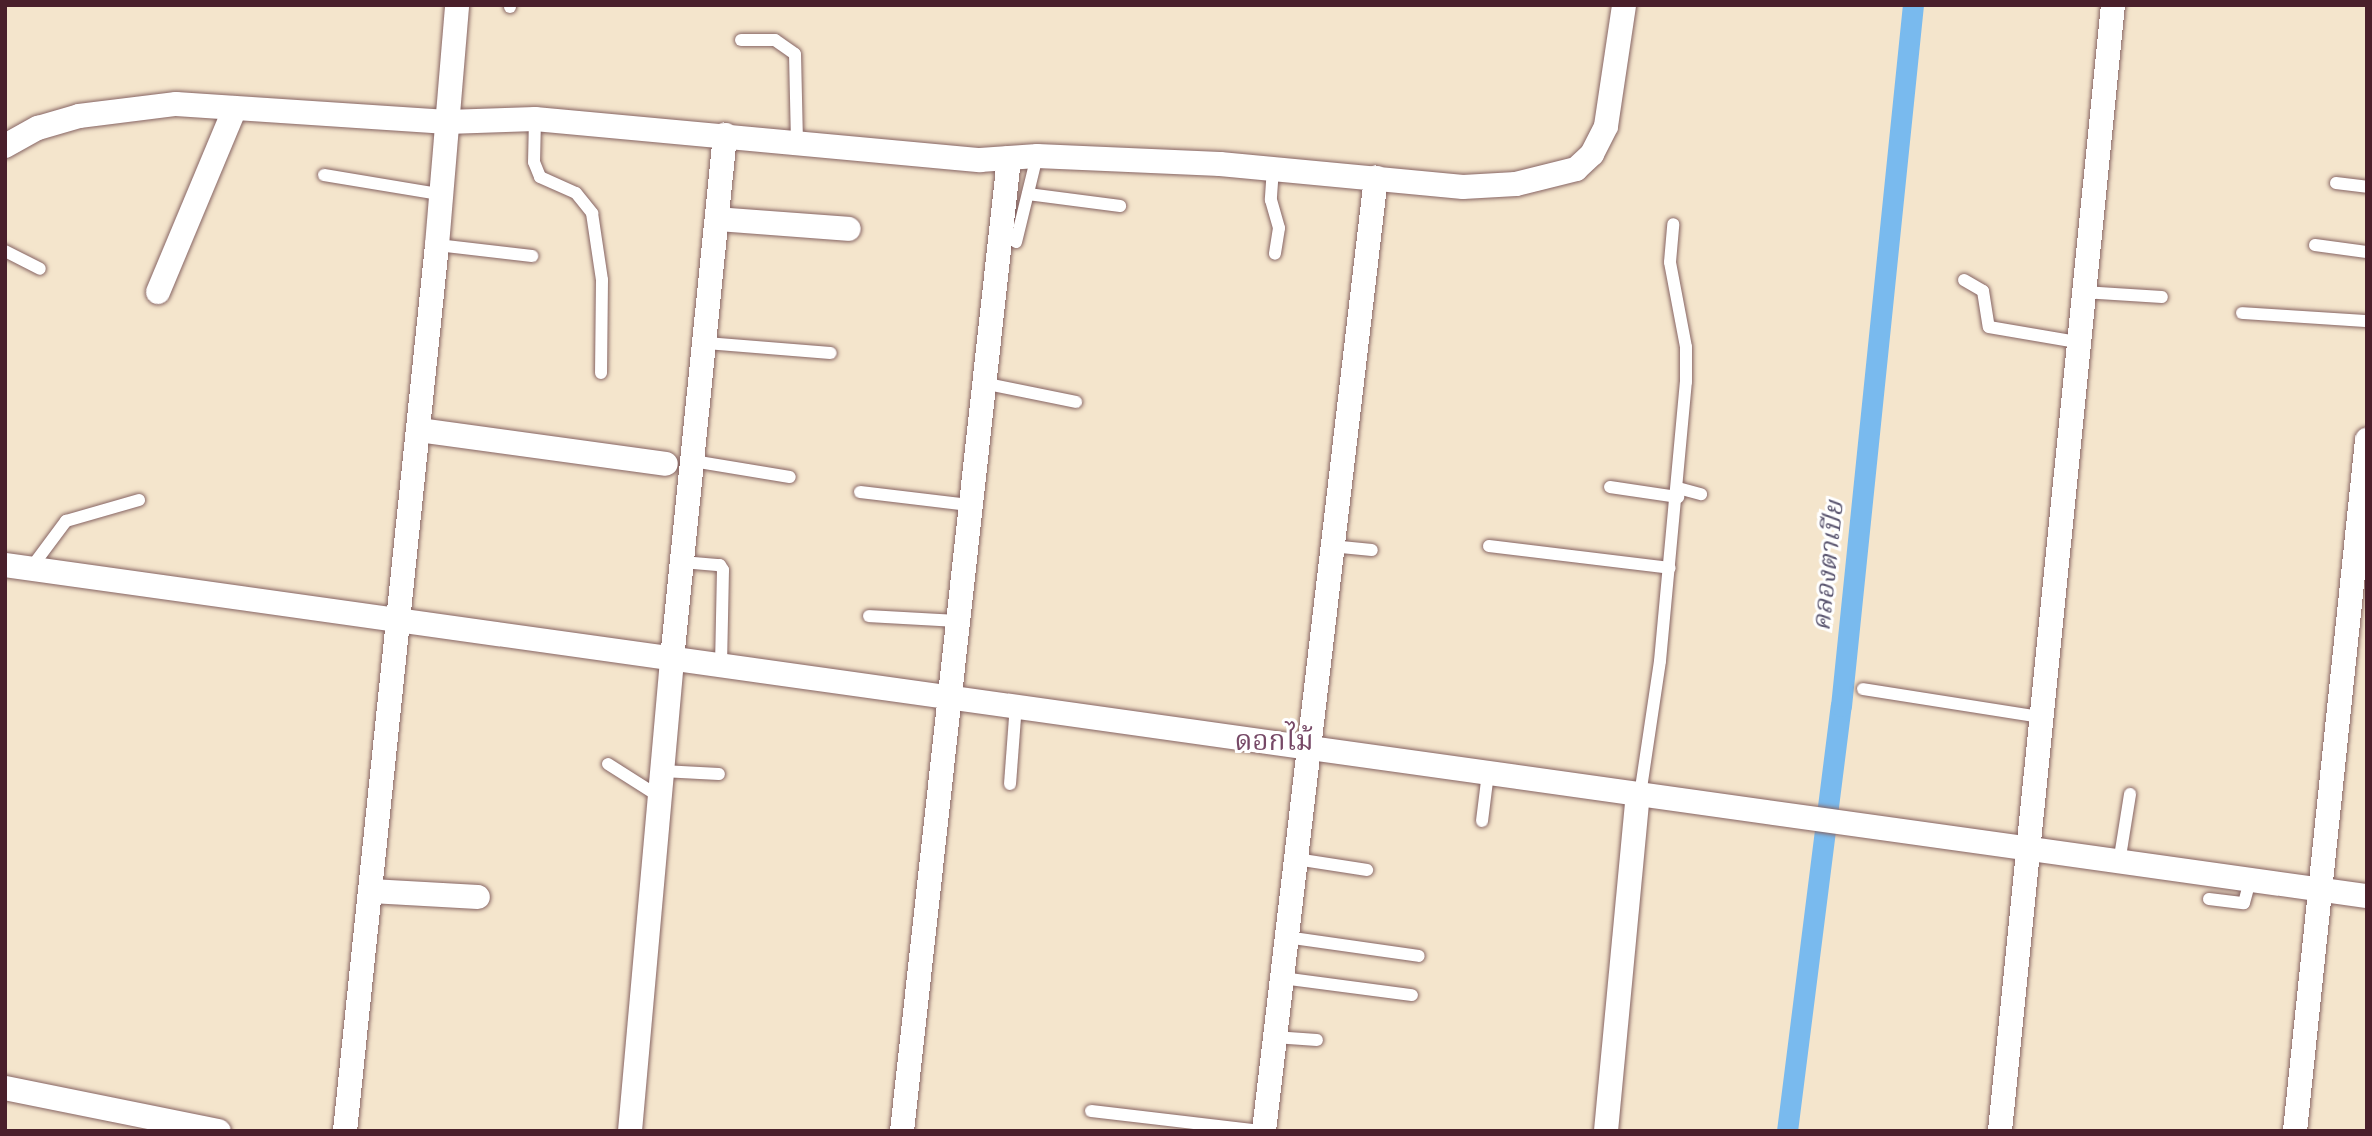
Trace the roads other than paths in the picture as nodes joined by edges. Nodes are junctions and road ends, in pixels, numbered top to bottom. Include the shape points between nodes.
1 (457, 5) edge
2 (1624, 5) edge
3 (2113, 5) edge
4 (741, 40) dead end
5 (235, 108) junction
6 (535, 119) junction
7 (447, 122) junction
8 (725, 135) junction
9 (797, 141) junction
10 (5, 146) edge
11 (1037, 156) junction
12 (1009, 158) junction
13 (1273, 168) junction
14 (324, 175) dead end
15 (1376, 178) junction
16 (2336, 183) dead end
17 (2367, 187) edge
18 (439, 194) junction
19 (1028, 194) junction
20 (1120, 206) dead end
21 (717, 219) junction
22 (1673, 224) dead end
23 (849, 229) dead end
24 (1016, 242) dead end
25 (437, 245) junction
26 (2315, 245) dead end
27 (5, 251) edge
28 (2367, 252) edge
29 (1275, 254) dead end
30 (533, 256) dead end
31 (40, 270) dead end
32 (1964, 280) dead end
33 (158, 292) dead end
34 (2082, 292) junction
35 (2162, 298) dead end
36 (2242, 313) dead end
37 (2367, 321) edge
38 (2077, 342) junction
39 (706, 343) junction
40 (831, 354) dead end
41 (601, 373) dead end
42 (983, 383) junction
43 (1076, 402) dead end
44 (419, 429) junction
45 (2367, 440) edge
46 (693, 461) junction
47 (666, 464) dead end
48 (790, 477) dead end
49 (1610, 487) dead end
50 (860, 492) dead end
51 (1678, 492) junction
52 (1701, 494) dead end
53 (139, 500) dead end
54 (969, 505) junction
55 (1331, 545) junction
56 (1489, 546) dead end
57 (1372, 550) dead end
58 (682, 562) junction
59 (5, 565) edge
60 (1670, 568) junction
61 (30, 569) junction
62 (869, 616) dead end
63 (397, 620) junction
64 (956, 621) junction
65 (672, 659) junction
66 (721, 664) junction
67 (1863, 689) dead end
68 (947, 696) junction
69 (1016, 705) junction
70 (2040, 717) junction
71 (1308, 747) junction
72 (608, 764) dead end
73 (662, 771) junction
74 (1488, 773) junction
75 (719, 774) dead end
76 (1010, 784) dead end
77 (2130, 794) dead end
78 (1639, 795) junction
79 (660, 797) junction
80 (1482, 821) dead end
81 (2027, 849) junction
82 (1296, 859) junction
83 (2119, 863) junction
84 (1367, 870) dead end
85 (2250, 881) junction
86 (2319, 890) junction
87 (371, 891) junction
88 (2367, 896) edge
89 (478, 897) dead end
90 (2209, 899) dead end
91 (1286, 937) junction
92 (1419, 956) dead end
93 (1282, 978) junction
94 (1412, 995) dead end
95 (1274, 1037) junction
96 (1318, 1040) dead end
97 (5, 1088) edge
98 (1091, 1111) dead end
99 (219, 1131) edge
100 (345, 1131) edge
101 (630, 1131) edge
102 (902, 1131) edge
103 (1262, 1131) edge
104 (1606, 1131) edge
105 (2000, 1131) edge
106 (2295, 1131) edge

1 - 7 street
2 - 15 street via 1606,127 1592,154 1576,169 1516,184 1463,187
3 - 34 street
4 - 9 lane via 775,40 795,54
5 - 7 street
5 - 10 street via 176,104 79,116 38,128
5 - 33 street
6 - 7 street
6 - 8 street
6 - 41 lane via 534,162 540,177 576,193 592,213 602,280
7 - 18 street
8 - 9 street
8 - 21 street
9 - 12 street via 980,160
11 - 12 street
11 - 13 street
11 - 19 lane
12 - 42 street
13 - 15 street
13 - 29 lane via 1271,200 1279,228
14 - 18 lane
15 - 55 street
16 - 17 lane
18 - 25 street
19 - 20 lane
19 - 24 lane
21 - 23 street
21 - 39 street
22 - 51 lane via 1670,262 1686,347
25 - 30 lane
25 - 44 street
26 - 28 lane
27 - 31 lane
32 - 38 lane via 1983,290 1989,327
34 - 35 lane
34 - 38 street
36 - 37 lane
38 - 70 street
39 - 40 lane
39 - 46 street
42 - 43 lane
42 - 54 street
44 - 47 street
44 - 63 street
45 - 86 street
46 - 48 lane
46 - 58 street
49 - 51 lane
50 - 54 lane
51 - 52 lane
51 - 60 lane
53 - 61 lane via 66,521
54 - 64 street
55 - 57 lane
55 - 71 street
56 - 60 lane
58 - 65 street
58 - 66 lane via 720,565 723,570
59 - 61 street
60 - 78 lane
61 - 63 street
62 - 64 lane
63 - 65 street
63 - 87 street
64 - 68 street
65 - 66 street
65 - 73 street
66 - 68 street
67 - 70 lane
68 - 69 street
68 - 102 street
69 - 71 street
69 - 76 lane
70 - 81 street
71 - 74 street
71 - 82 street
72 - 79 lane
73 - 75 lane
73 - 79 street
74 - 78 street
74 - 80 lane
77 - 83 lane
78 - 81 street
78 - 104 street
79 - 101 street
81 - 83 street
81 - 105 street
82 - 84 lane
82 - 91 street
83 - 85 street
85 - 86 street
85 - 90 lane via 2244,903
86 - 88 street
86 - 106 street
87 - 89 street
87 - 100 street
91 - 92 lane
91 - 93 street
93 - 94 lane
93 - 95 street
95 - 96 lane
95 - 103 street
97 - 99 street
98 - 103 lane

